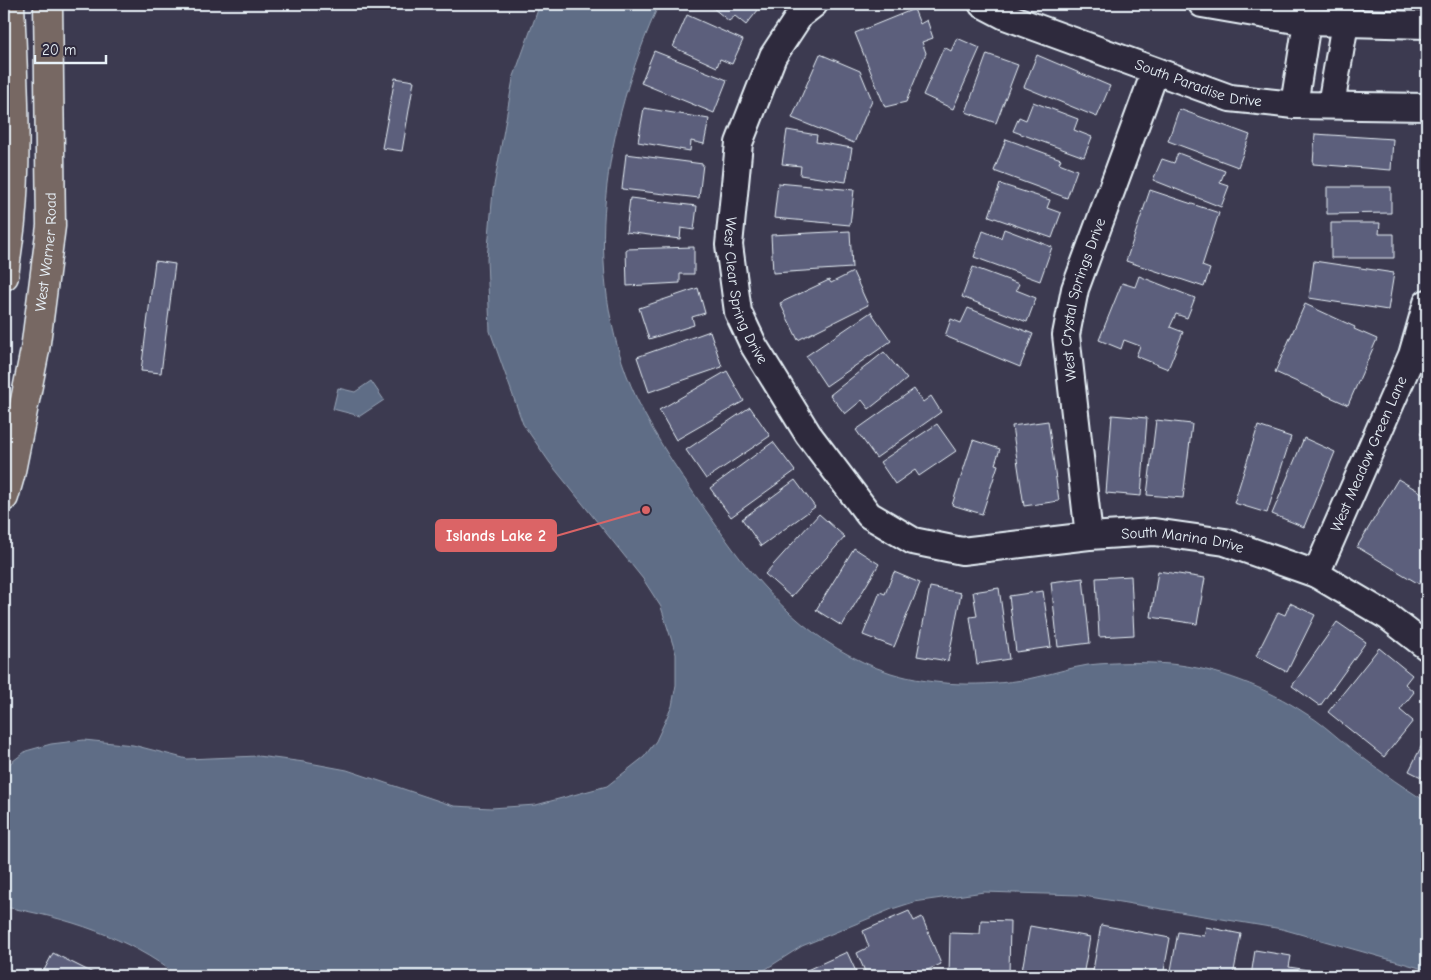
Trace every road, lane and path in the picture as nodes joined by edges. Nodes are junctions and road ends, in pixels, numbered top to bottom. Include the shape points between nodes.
1 (10, 4) edge
2 (48, 4) edge
3 (814, 4) edge
4 (982, 4) edge
5 (1202, 4) edge
6 (1308, 22) junction
7 (1346, 23) junction
8 (1427, 25) edge
9 (1155, 72) junction
10 (1294, 105) junction
11 (1332, 105) junction
12 (1427, 107) edge
13 (4, 276) edge
14 (1427, 303) edge
15 (4, 497) edge
16 (1090, 536) junction
17 (914, 541) joint
18 (1316, 574) junction
19 (1427, 647) edge

1 - 13 main road via 13,183
2 - 15 main road, West Warner Road via 51,226 35,350
3 - 17 street, West Clear Spring Drive via 800,15 772,56 739,142 729,244 738,312 754,346 808,434 869,515
4 - 9 street, South Paradise Drive via 1005,16
5 - 6 street
6 - 7 street
6 - 10 street
7 - 8 street
7 - 11 street
9 - 10 street, South Paradise Drive via 1230,98
9 - 16 street, West Crystal Springs Drive via 1075,289 1066,335
10 - 11 street, South Paradise Drive
11 - 12 street, South Paradise Drive
14 - 18 street, West Meadow Green Lane via 1412,355
16 - 17 street, South Marina Drive via 962,551
16 - 18 street, South Marina Drive via 1154,532 1225,542
18 - 19 street, South Marina Drive via 1387,616

